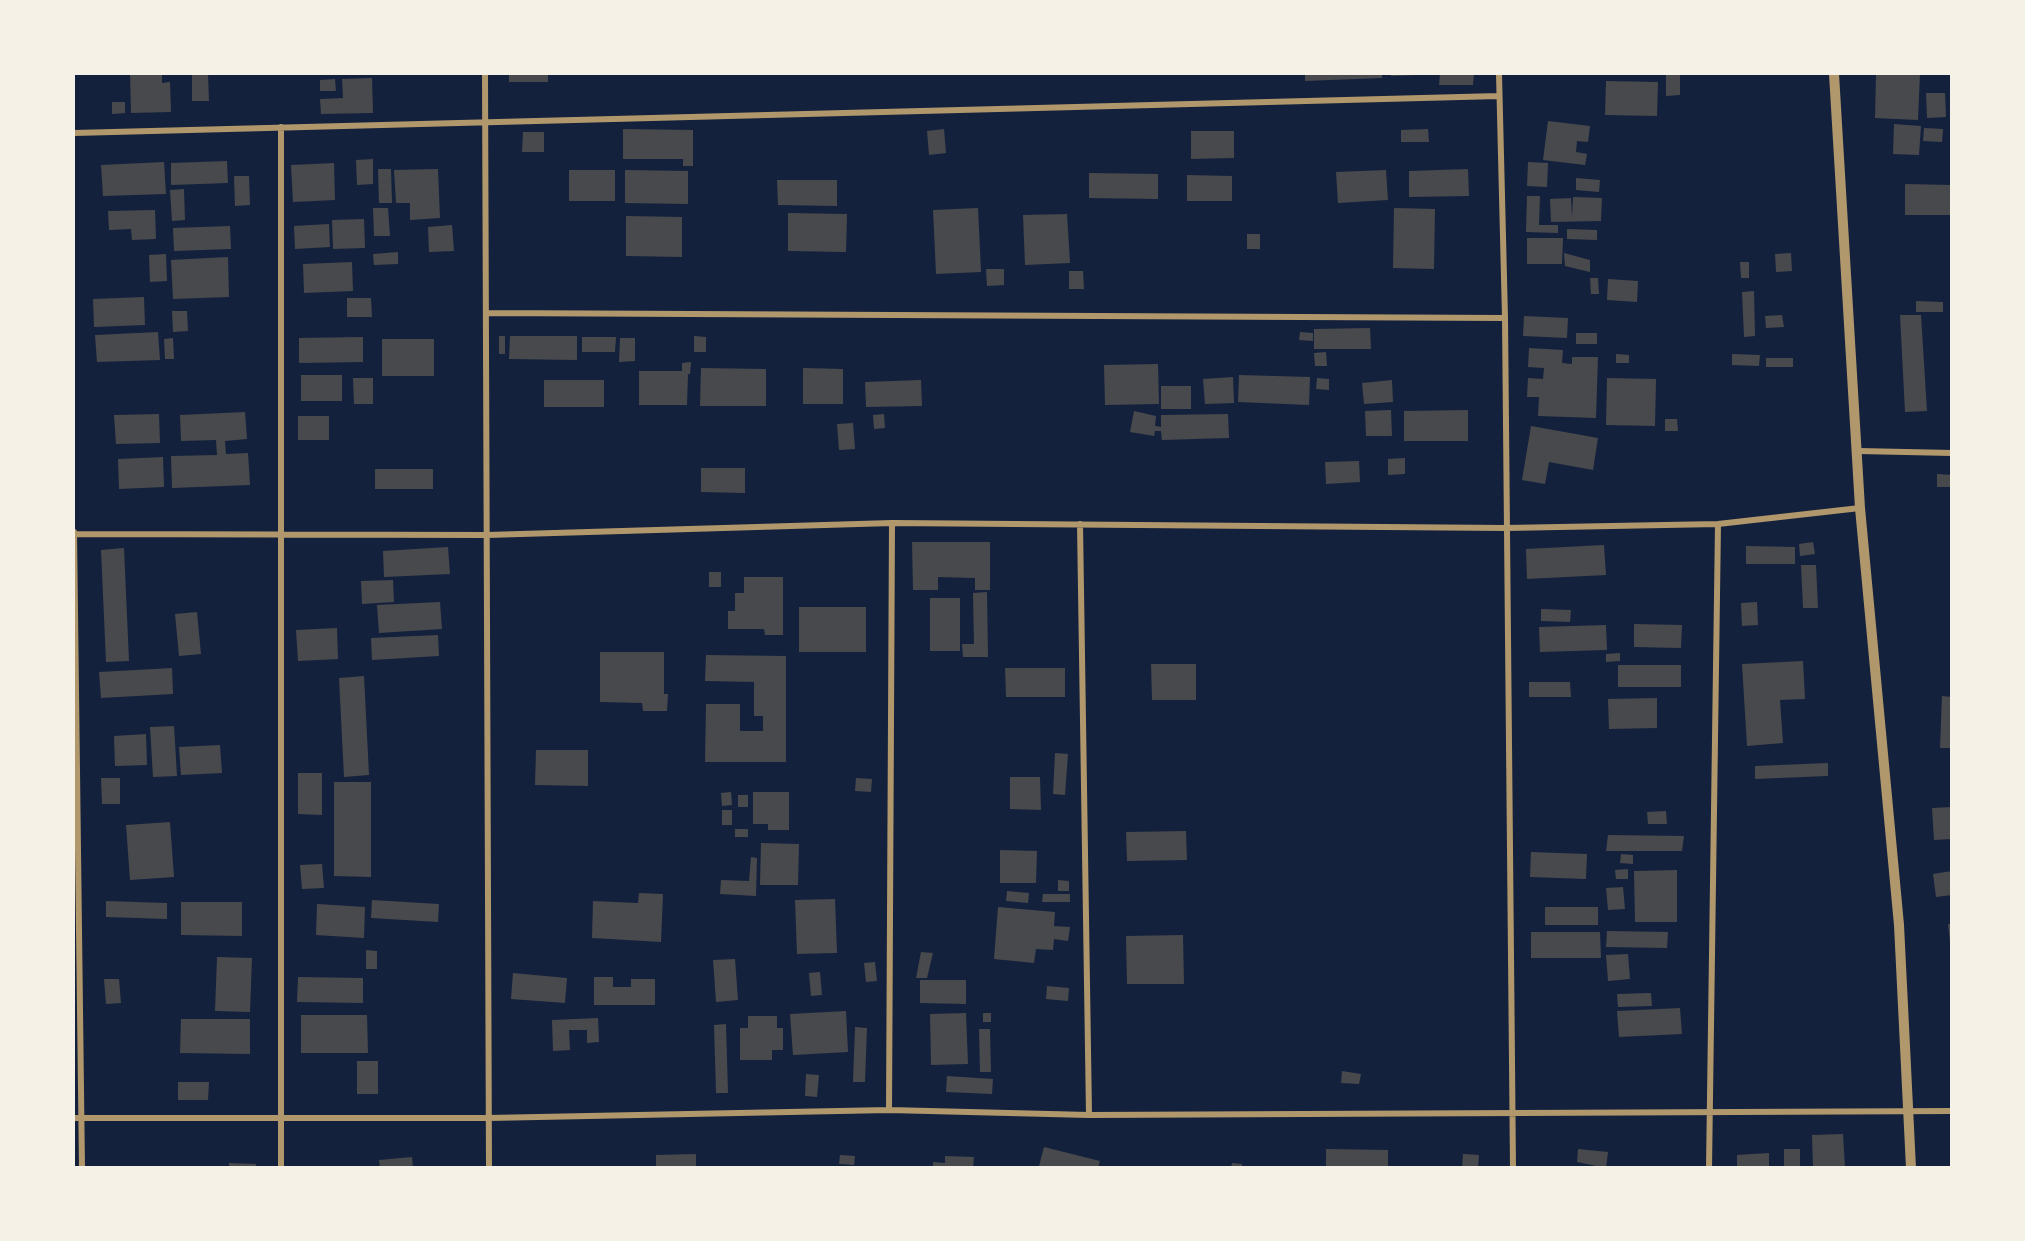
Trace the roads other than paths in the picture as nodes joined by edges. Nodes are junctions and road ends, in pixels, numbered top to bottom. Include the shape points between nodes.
1 (485, 74) edge
2 (1499, 74) edge
3 (1834, 74) edge
4 (1498, 96) junction
5 (485, 124) junction
6 (281, 127) junction
7 (74, 133) edge
8 (487, 313) junction
9 (1505, 318) junction
10 (1859, 451) junction
11 (1952, 453) edge
12 (1860, 508) junction
13 (892, 523) junction
14 (1080, 524) junction
15 (1718, 524) junction
16 (1506, 528) junction
17 (74, 532) edge
18 (283, 534) junction
19 (487, 535) junction
20 (889, 1110) junction
21 (1908, 1110) junction
22 (1952, 1111) edge
23 (1709, 1113) junction
24 (1512, 1114) junction
25 (1089, 1115) junction
26 (74, 1118) edge
27 (81, 1118) junction
28 (281, 1118) junction
29 (488, 1118) junction
30 (82, 1167) edge
31 (281, 1167) edge
32 (489, 1167) edge
33 (1513, 1167) edge
34 (1709, 1167) edge
35 (1911, 1167) edge

1 - 5 street
2 - 4 street
3 - 10 street
4 - 5 street
4 - 9 street
5 - 6 street
5 - 8 street
6 - 7 street
6 - 18 street
8 - 9 street
8 - 19 street
9 - 16 street
10 - 11 street
10 - 12 street
12 - 15 street
12 - 21 street via 1899,925
13 - 14 street
13 - 19 street
13 - 20 street
14 - 16 street
14 - 25 street
15 - 16 street
15 - 23 street
16 - 24 street
17 - 18 street
17 - 27 street
18 - 19 street
18 - 28 street
19 - 29 street
20 - 25 street
20 - 29 street
21 - 22 street
21 - 23 street
21 - 35 street
23 - 24 street
23 - 34 street
24 - 25 street
24 - 33 street
26 - 27 street
27 - 28 street
27 - 30 street
28 - 29 street
28 - 31 street
29 - 32 street

